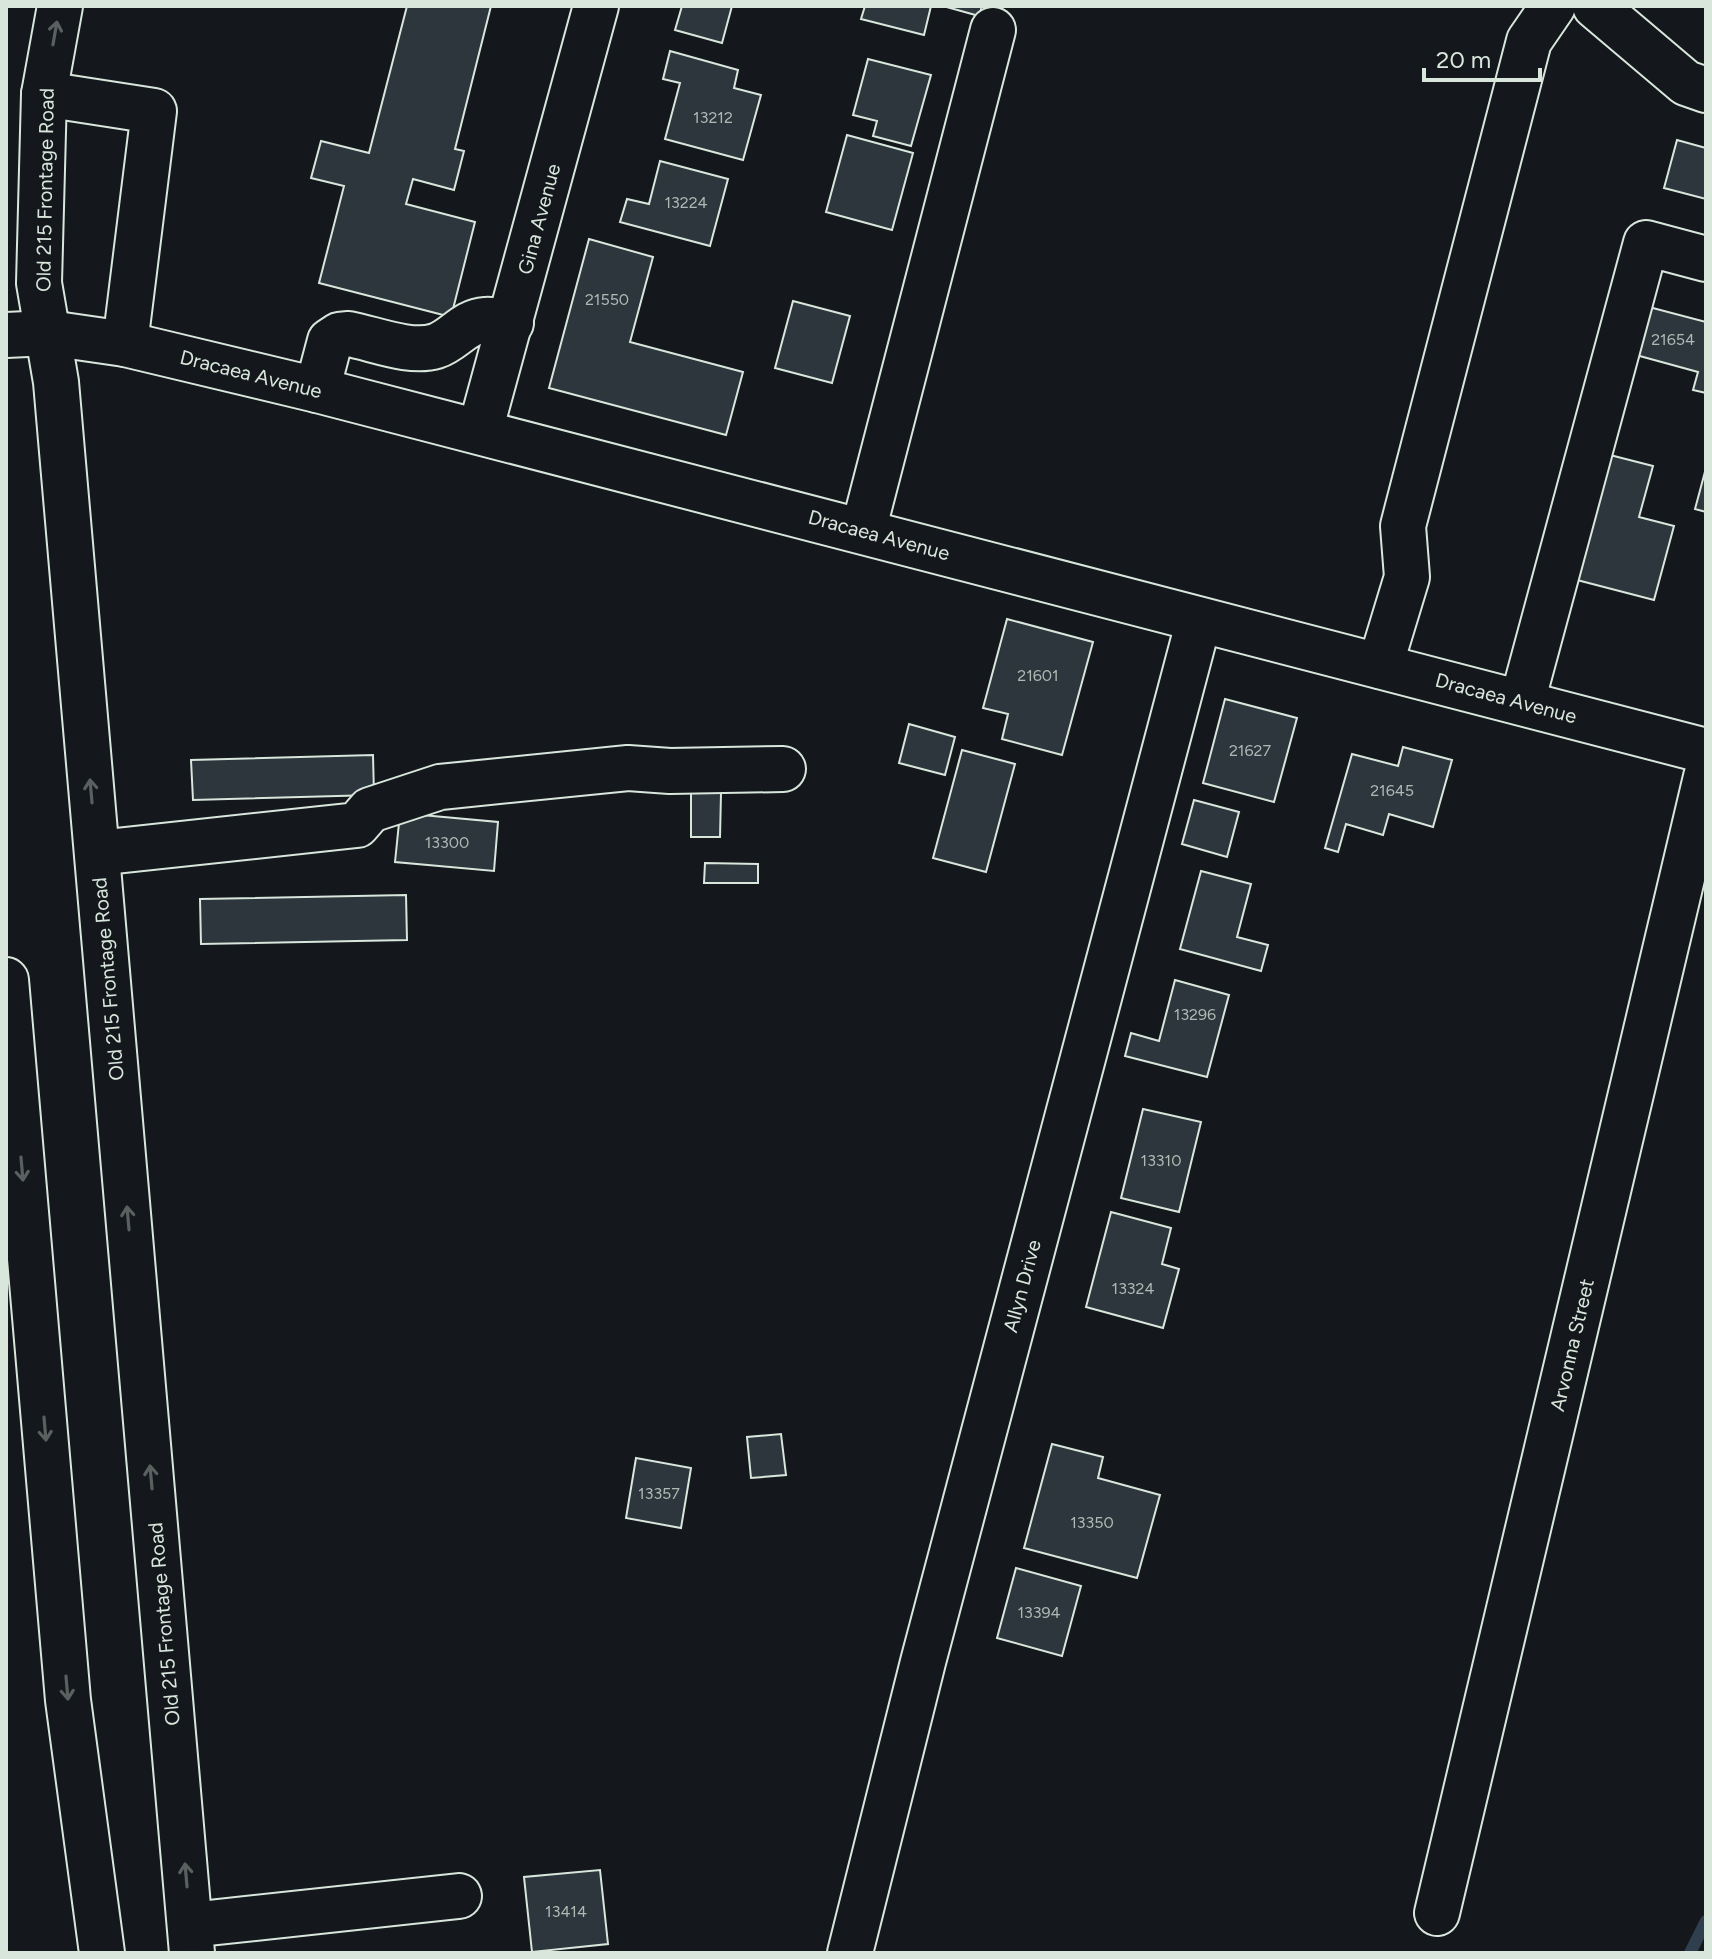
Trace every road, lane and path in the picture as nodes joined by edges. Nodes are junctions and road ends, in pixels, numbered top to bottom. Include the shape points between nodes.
1 (60, 6) edge
2 (596, 6) edge
3 (1553, 6) edge
4 (1595, 6) edge
5 (993, 30) dead end
6 (1706, 90) edge
7 (44, 94) junction
8 (1706, 259) edge
9 (511, 323) junction
10 (49, 333) junction
11 (6, 335) edge
12 (125, 344) junction
13 (317, 390) junction
14 (480, 431) junction
15 (863, 531) junction
16 (1199, 620) junction
17 (1380, 666) junction
18 (1522, 702) junction
19 (1706, 751) edge
20 (783, 769) dead end
21 (1706, 777) edge
22 (97, 853) junction
23 (6, 980) edge
24 (459, 1896) dead end
25 (1437, 1913) dead end
26 (191, 1939) edge
27 (102, 1953) edge
28 (850, 1953) edge

7 -> 1 street, Old 215 Frontage Road
2 - 9 street, Gina Avenue
3 - 17 street via 1529,41 1403,526 1407,577
4 - 6 street via 1686,83
5 - 15 street
7 - 10 street, Old 215 Frontage Road via 39,283
7 - 12 street via 154,111
8 - 18 street via 1646,243
9 - 13 street via 470,323 451,339 420,349 339,335 330,341
9 - 14 street, Gina Avenue
10 - 11 street, Dracaea Avenue
10 - 12 street, Dracaea Avenue
22 -> 10 street, Old 215 Frontage Road
12 - 13 street, Dracaea Avenue
13 - 14 street, Dracaea Avenue
14 - 15 street, Dracaea Avenue
15 - 16 street, Dracaea Avenue
16 - 17 street, Dracaea Avenue
16 - 28 street, Allyn Drive
17 - 18 street, Dracaea Avenue
18 - 19 street, Dracaea Avenue
20 - 22 street via 628,768 440,787 370,810 357,825
21 - 25 street, Arvonna Street
26 -> 22 street, Old 215 Frontage Road
23 -> 27 street via 68,1700
24 - 26 street

